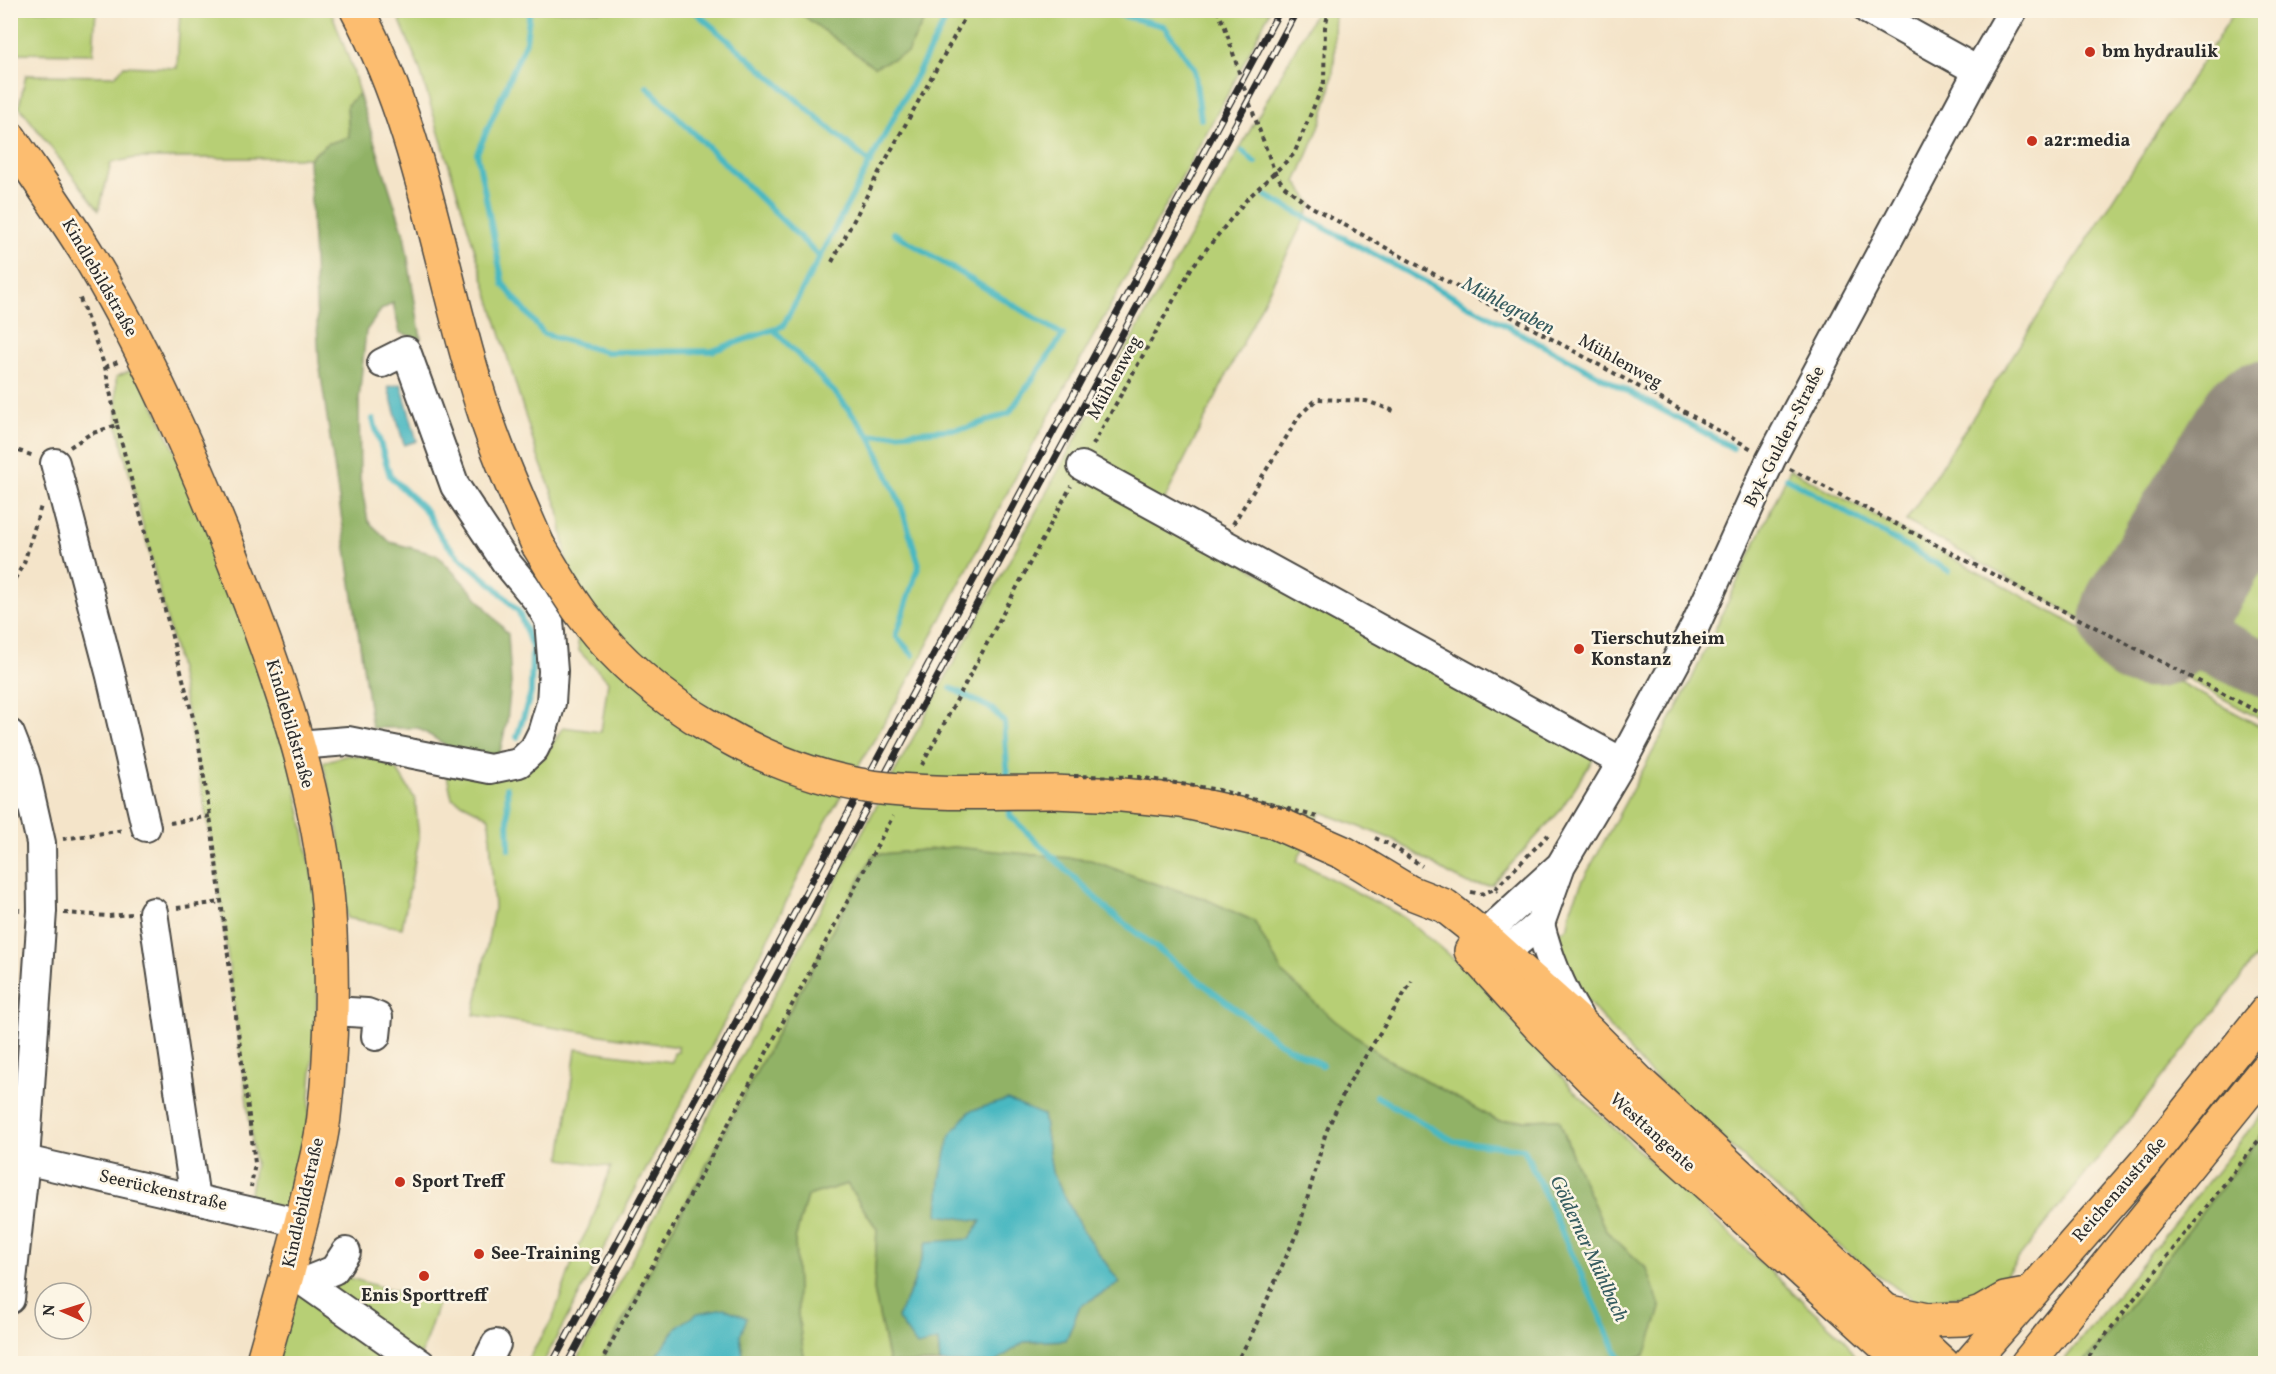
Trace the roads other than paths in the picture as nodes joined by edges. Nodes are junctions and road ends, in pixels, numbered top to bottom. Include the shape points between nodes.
1 (357, 10) edge
2 (1868, 10) edge
3 (2013, 10) edge
4 (1978, 70) junction
5 (10, 138) edge
6 (382, 363) dead end
7 (55, 463) road end
8 (1077, 476) road end
9 (10, 734) edge
10 (298, 745) junction
11 (1622, 762) junction
12 (146, 827) dead end
13 (1561, 865) junction
14 (153, 912) dead end
15 (1540, 924) junction
16 (1489, 950) junction
17 (331, 1011) junction
18 (2265, 1012) edge
19 (1587, 1030) junction
20 (376, 1036) dead end
21 (2265, 1069) edge
22 (18, 1157) edge
23 (195, 1199) junction
24 (301, 1223) junction
25 (346, 1252) dead end
26 (296, 1280) junction
27 (2030, 1294) junction
28 (10, 1299) edge
29 (1876, 1318) junction
30 (262, 1364) edge
31 (421, 1364) edge
32 (1875, 1364) edge
33 (1905, 1364) edge
34 (1943, 1364) edge
35 (1970, 1364) edge
36 (2027, 1364) edge

1 - 16 main road, Westtangente, bridge via 402,114 482,405 538,545 585,618 658,691 726,736 789,765 840,781 938,791 1122,795 1181,801 1274,822 1321,826 1344,853 1417,880
2 - 4 street
3 - 4 street, Byk-Gulden-Straße
4 - 11 street, Byk-Gulden-Straße via 1771,459 1695,626
5 - 10 main road, Kindlebildstraße via 90,260 142,353 202,481 274,667
6 - 10 street via 406,351 455,486 549,620 551,703 534,749 519,763 490,768 348,741
7 - 12 street
8 - 11 street via 1222,543
9 - 22 street via 26,772 41,843 42,911
10 - 17 main road, Kindlebildstraße via 322,860 330,931
11 - 13 street, Byk-Gulden-Straße
13 - 15 street, Byk-Gulden-Straße
13 - 16 street, Byk-Gulden-Straße via 1504,898
14 - 23 street
15 - 16 street
15 - 19 street via 1546,952
16 - 19 main road, Westtangente
16 - 29 main road, Westtangente via 1540,1027 1594,1081
17 - 20 street via 378,1017
17 - 24 main road, Kindlebildstraße via 324,1118
18 - 27 main road, Reichenaustraße via 2151,1156
19 - 29 main road, Westtangente
21 - 36 main road, Reichenaustraße
22 - 23 street, Seerückenstraße
22 - 28 street
23 - 24 street, Seerückenstraße
24 - 26 main road, Kindlebildstraße
25 - 26 street via 334,1270
26 - 30 main road, Kindlebildstraße
26 - 31 street
27 - 29 main road via 2004,1299 1963,1319
27 - 35 main road, Reichenaustraße
29 - 32 main road via 1868,1349
29 - 33 main road, Westtangente
29 - 34 main road, Westtangente

